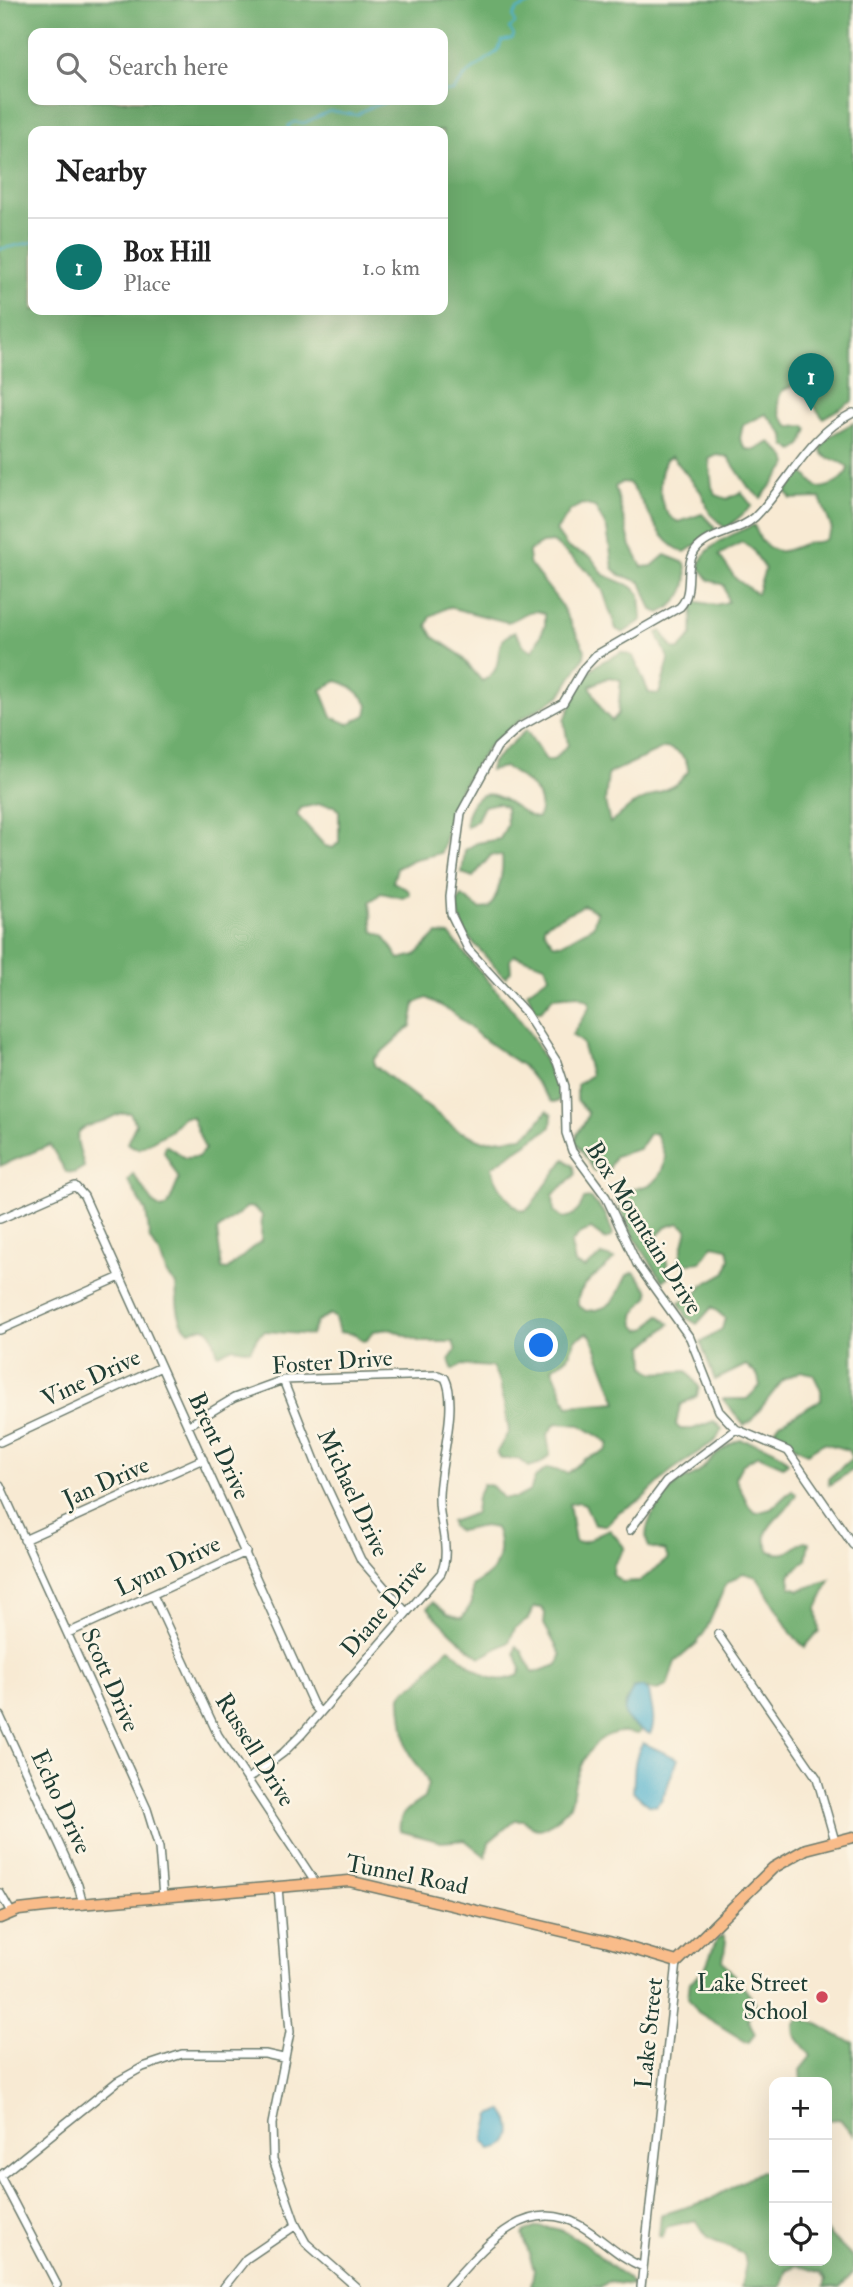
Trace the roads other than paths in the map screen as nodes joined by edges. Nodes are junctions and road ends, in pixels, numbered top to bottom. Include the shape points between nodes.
1 (853, 413) edge
2 (0, 1219) edge
3 (120, 1277) junction
4 (0, 1330) edge
5 (161, 1367) junction
6 (445, 1378) joint
7 (284, 1380) junction
8 (189, 1425) junction
9 (736, 1429) junction
10 (0, 1442) edge
11 (203, 1459) junction
12 (0, 1485) edge
13 (630, 1530) dead end
14 (24, 1541) junction
15 (853, 1545) edge
16 (246, 1552) junction
17 (153, 1595) junction
18 (406, 1612) junction
19 (68, 1633) junction
20 (718, 1634) dead end
21 (320, 1713) junction
22 (0, 1716) edge
23 (248, 1779) junction
24 (853, 1837) edge
25 (835, 1841) junction
26 (315, 1882) junction
27 (278, 1887) junction
28 (0, 1893) edge
29 (163, 1897) junction
30 (83, 1905) junction
31 (11, 1912) junction
32 (0, 1918) edge
33 (677, 1962) junction
34 (283, 2058) junction
35 (0, 2176) edge
36 (296, 2225) junction
37 (643, 2267) junction
38 (57, 2285) dead end
39 (224, 2287) edge
40 (356, 2287) edge
41 (447, 2287) edge
42 (641, 2287) edge

1 - 9 street, Box Mountain Drive via 813,443 754,518 695,551 687,596 680,607 596,656 586,664 563,703 518,728 497,747 469,793 457,834 450,897 458,933 547,1044 564,1079 566,1133 572,1151 606,1197 637,1264 690,1338 715,1404
2 - 3 street, Brent Drive via 75,1186 84,1196
3 - 4 street
3 - 5 street, Brent Drive
5 - 8 street, Brent Drive
5 - 10 street, Vine Drive
6 - 7 street, Foster Drive
6 - 18 street, Diane Drive via 449,1407 438,1500 447,1561
7 - 8 street, Foster Drive via 252,1390
7 - 18 street, Michael Drive via 361,1560
8 - 11 street, Brent Drive
9 - 13 street via 666,1482
9 - 15 street, Box Mountain Drive via 789,1451
11 - 14 street, Jan Drive
11 - 16 street, Brent Drive
12 - 14 street, Scott Drive
14 - 19 street, Scott Drive
16 - 17 street, Lynn Drive
16 - 21 street, Brent Drive
17 - 19 street, Lynn Drive
17 - 23 street, Russell Drive via 207,1715
18 - 21 street, Diane Drive
19 - 29 street, Scott Drive via 155,1830
20 - 25 street via 817,1778
21 - 23 street, Diane Drive via 283,1753
22 - 30 street, Echo Drive
23 - 26 street, Russell Drive
24 - 25 main road, Lake Street
25 - 33 main road, Lake Street via 792,1855 773,1868
26 - 27 main road, Tunnel Road
26 - 33 main road, Tunnel Road via 378,1886
27 - 29 main road, Tunnel Road
27 - 34 street via 290,2005 290,2032
28 - 31 street
29 - 30 main road, Tunnel Road
30 - 31 main road, Tunnel Road
31 - 32 main road, Tunnel Road
33 - 37 street, Lake Street
34 - 35 street via 183,2054 143,2067 118,2081
34 - 36 street via 271,2139
35 - 38 street
36 - 39 street via 246,2259
36 - 40 street via 306,2243
37 - 41 street via 622,2258 578,2224 536,2218 500,2232
37 - 42 street, Lake Street

